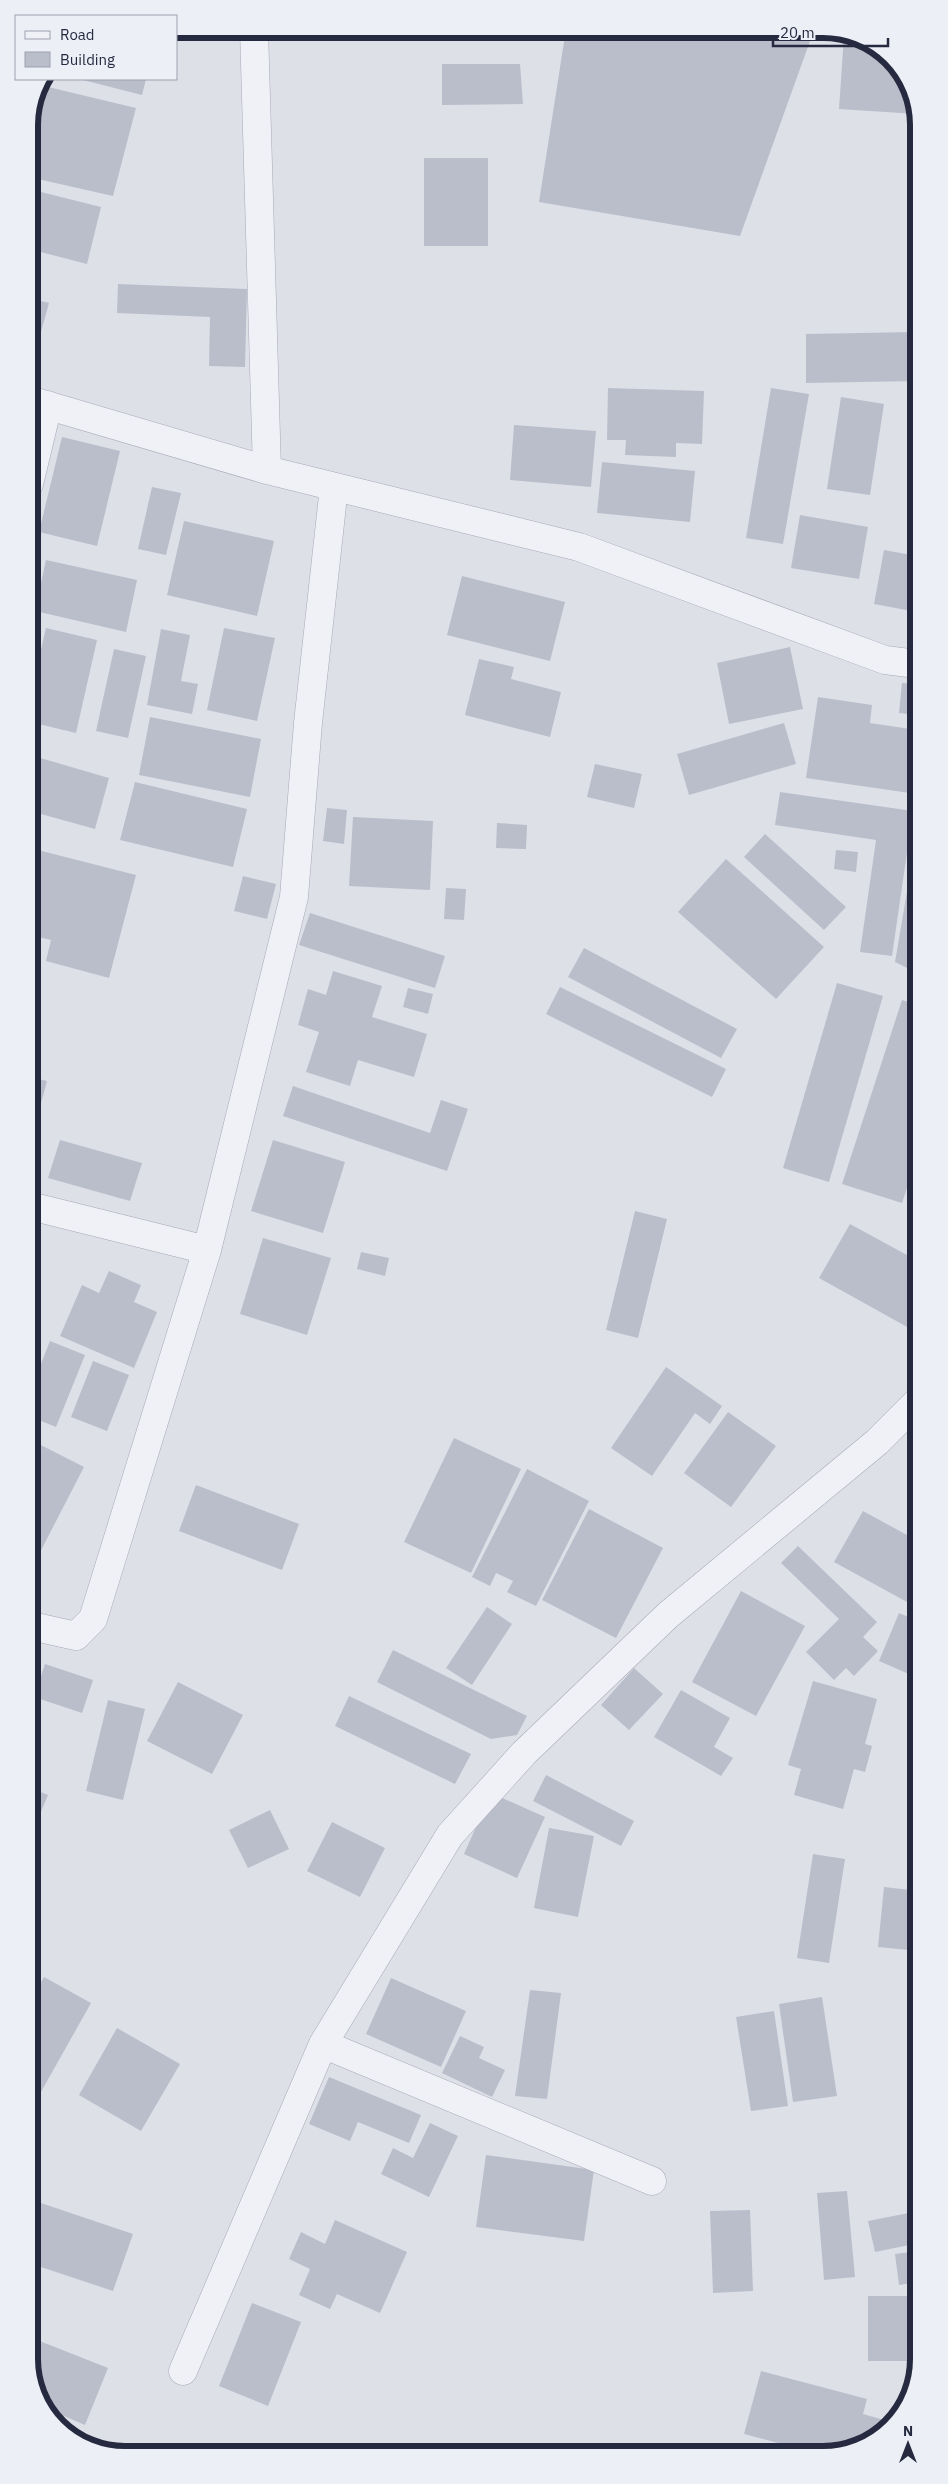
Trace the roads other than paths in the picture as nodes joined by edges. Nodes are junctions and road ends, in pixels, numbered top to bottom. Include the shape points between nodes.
1 (254, 38) edge
2 (39, 402) edge
3 (267, 470) junction
4 (334, 487) junction
5 (910, 663) edge
6 (38, 1208) edge
7 (207, 1250) junction
8 (910, 1409) edge
9 (38, 1628) edge
10 (323, 2044) junction
11 (652, 2181) dead end
12 (183, 2371) dead end

1 - 3 street
2 - 3 street
3 - 4 street
4 - 5 street via 578,547 885,660
4 - 7 street via 308,723 294,897
6 - 7 street
7 - 9 street via 93,1619 76,1636
8 - 10 street via 876,1442 668,1616 524,1753 450,1835
10 - 11 street
10 - 12 street

